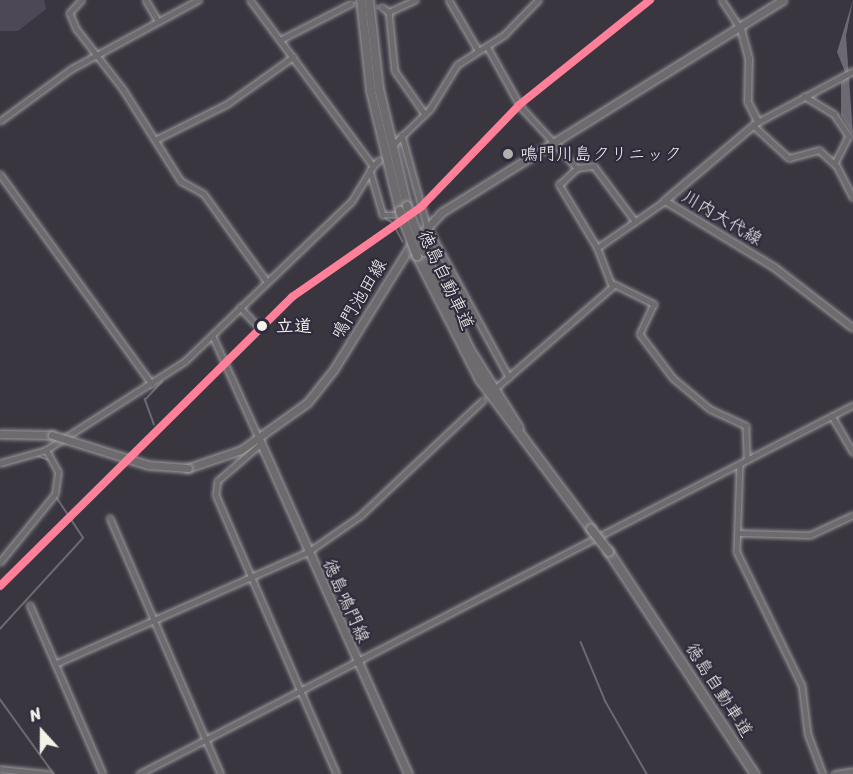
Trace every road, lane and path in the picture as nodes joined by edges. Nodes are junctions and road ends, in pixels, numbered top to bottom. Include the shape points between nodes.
1 (82, 0) edge
2 (146, 0) edge
3 (198, 0) edge
4 (250, 0) edge
5 (361, 0) edge
6 (370, 0) edge
7 (415, 0) edge
8 (449, 0) edge
9 (538, 0) edge
10 (722, 0) edge
11 (782, 0) edge
12 (350, 4) dead end
13 (382, 7) tunnel mouth
14 (389, 12) junction
15 (158, 21) junction
16 (741, 28) junction
17 (280, 40) junction
18 (487, 46) junction
19 (478, 50) junction
20 (97, 55) junction
21 (293, 57) junction
22 (853, 71) edge
23 (804, 96) junction
24 (425, 114) junction
25 (0, 121) edge
26 (756, 124) junction
27 (402, 135) junction
28 (155, 140) junction
29 (394, 143) dead end
30 (553, 143) junction
31 (379, 160) dead end
32 (835, 163) junction
33 (371, 168) junction
34 (577, 168) junction
35 (0, 174) edge
36 (853, 197) edge
37 (420, 201) junction
38 (665, 201) junction
39 (351, 202) joint
40 (403, 209) junction
41 (635, 221) junction
42 (427, 226) junction
43 (597, 249) junction
44 (265, 279) junction
45 (614, 285) junction
46 (240, 307) junction
47 (256, 324) dead end
48 (853, 327) edge
49 (212, 335) junction
50 (509, 376) junction
51 (152, 384) junction
52 (497, 387) dead end
53 (482, 401) dead end
54 (853, 405) edge
55 (832, 416) junction
56 (0, 434) edge
57 (260, 442) junction
58 (46, 450) junction
59 (853, 452) edge
60 (747, 460) junction
61 (0, 463) edge
62 (740, 464) junction
63 (853, 515) edge
64 (110, 518) dead end
65 (741, 533) junction
66 (308, 552) junction
67 (0, 562) edge
68 (251, 576) junction
69 (30, 605) dead end
70 (154, 620) junction
71 (55, 664) junction
72 (358, 665) junction
73 (302, 693) junction
74 (206, 740) junction
75 (0, 769) edge
76 (853, 771) edge
77 (49, 774) edge
78 (103, 774) edge
79 (139, 774) edge
80 (221, 774) edge
81 (337, 774) edge
82 (408, 774) edge
83 (755, 774) edge
84 (823, 774) edge
85 (834, 774) edge

1 - 20 street via 70,13 72,21
2 - 15 street
3 - 15 street
4 - 17 street
5 - 40 highway, 徳島自動車道 via 371,91
6 - 40 highway, 徳島自動車道 via 387,135
7 - 14 street
8 - 19 street
9 - 18 street
10 - 16 street
11 - 16 main road, 鳴門池田線
12 - 17 street
13 - 14 street
14 - 24 street via 395,70
15 - 20 street
16 - 26 main road via 749,58 748,102
16 - 30 main road, 鳴門池田線
17 - 21 street
18 - 19 street
18 - 30 street via 519,105
19 - 24 street via 453,69
20 - 25 street
20 - 28 street
21 - 28 street via 227,104
21 - 33 street
22 - 23 street
23 - 26 street
23 - 32 street via 834,114 849,136
24 - 27 street
26 - 32 street via 789,158 815,147
26 - 38 main road, 川内大代線
27 - 29 street
27 - 37 street
28 - 44 street via 181,181 204,194
30 - 34 street
30 - 42 main road, 鳴門池田線
31 - 33 street
32 - 36 street
33 - 37 street via 383,215 395,218
33 - 39 street
34 - 41 street via 594,166
34 - 43 street via 559,185
35 - 51 street
37 - 42 street
38 - 41 street
38 - 48 main road, 川内大代線 via 776,268
39 - 44 street
40 - 83 highway, 徳島自動車道, bridge via 420,254 470,350 551,477 609,552
41 - 43 street
42 - 50 street
42 - 57 main road, 鳴門池田線 via 402,257 334,369 307,403
43 - 45 street
44 - 46 street
45 - 50 street
45 - 60 street via 654,304 640,334 666,372 710,409 746,426
46 - 47 street
46 - 49 street
49 - 51 street
49 - 57 street
50 - 52 street
51 - 58 street
53 - 66 street via 360,516
54 - 55 street
55 - 59 street
55 - 60 street
56 - 57 main road, 鳴門池田線, bridge via 52,435 148,465 188,468 224,459
57 - 66 main road, 徳島鳴門線
57 - 68 street via 216,486
58 - 61 street
58 - 67 street via 58,472 55,494
60 - 62 street
62 - 65 street via 735,498
62 - 72 street
63 - 65 street via 810,535
64 - 70 street
65 - 84 street via 737,552 802,685 808,734
66 - 68 street
66 - 72 main road, 徳島鳴門線
68 - 70 street
68 - 73 street
69 - 71 street
70 - 71 street
70 - 74 street
71 - 78 street
72 - 73 street
72 - 82 main road, 徳島鳴門線
73 - 74 street
73 - 81 street
74 - 79 street
74 - 80 street
75 - 77 street
76 - 85 street

